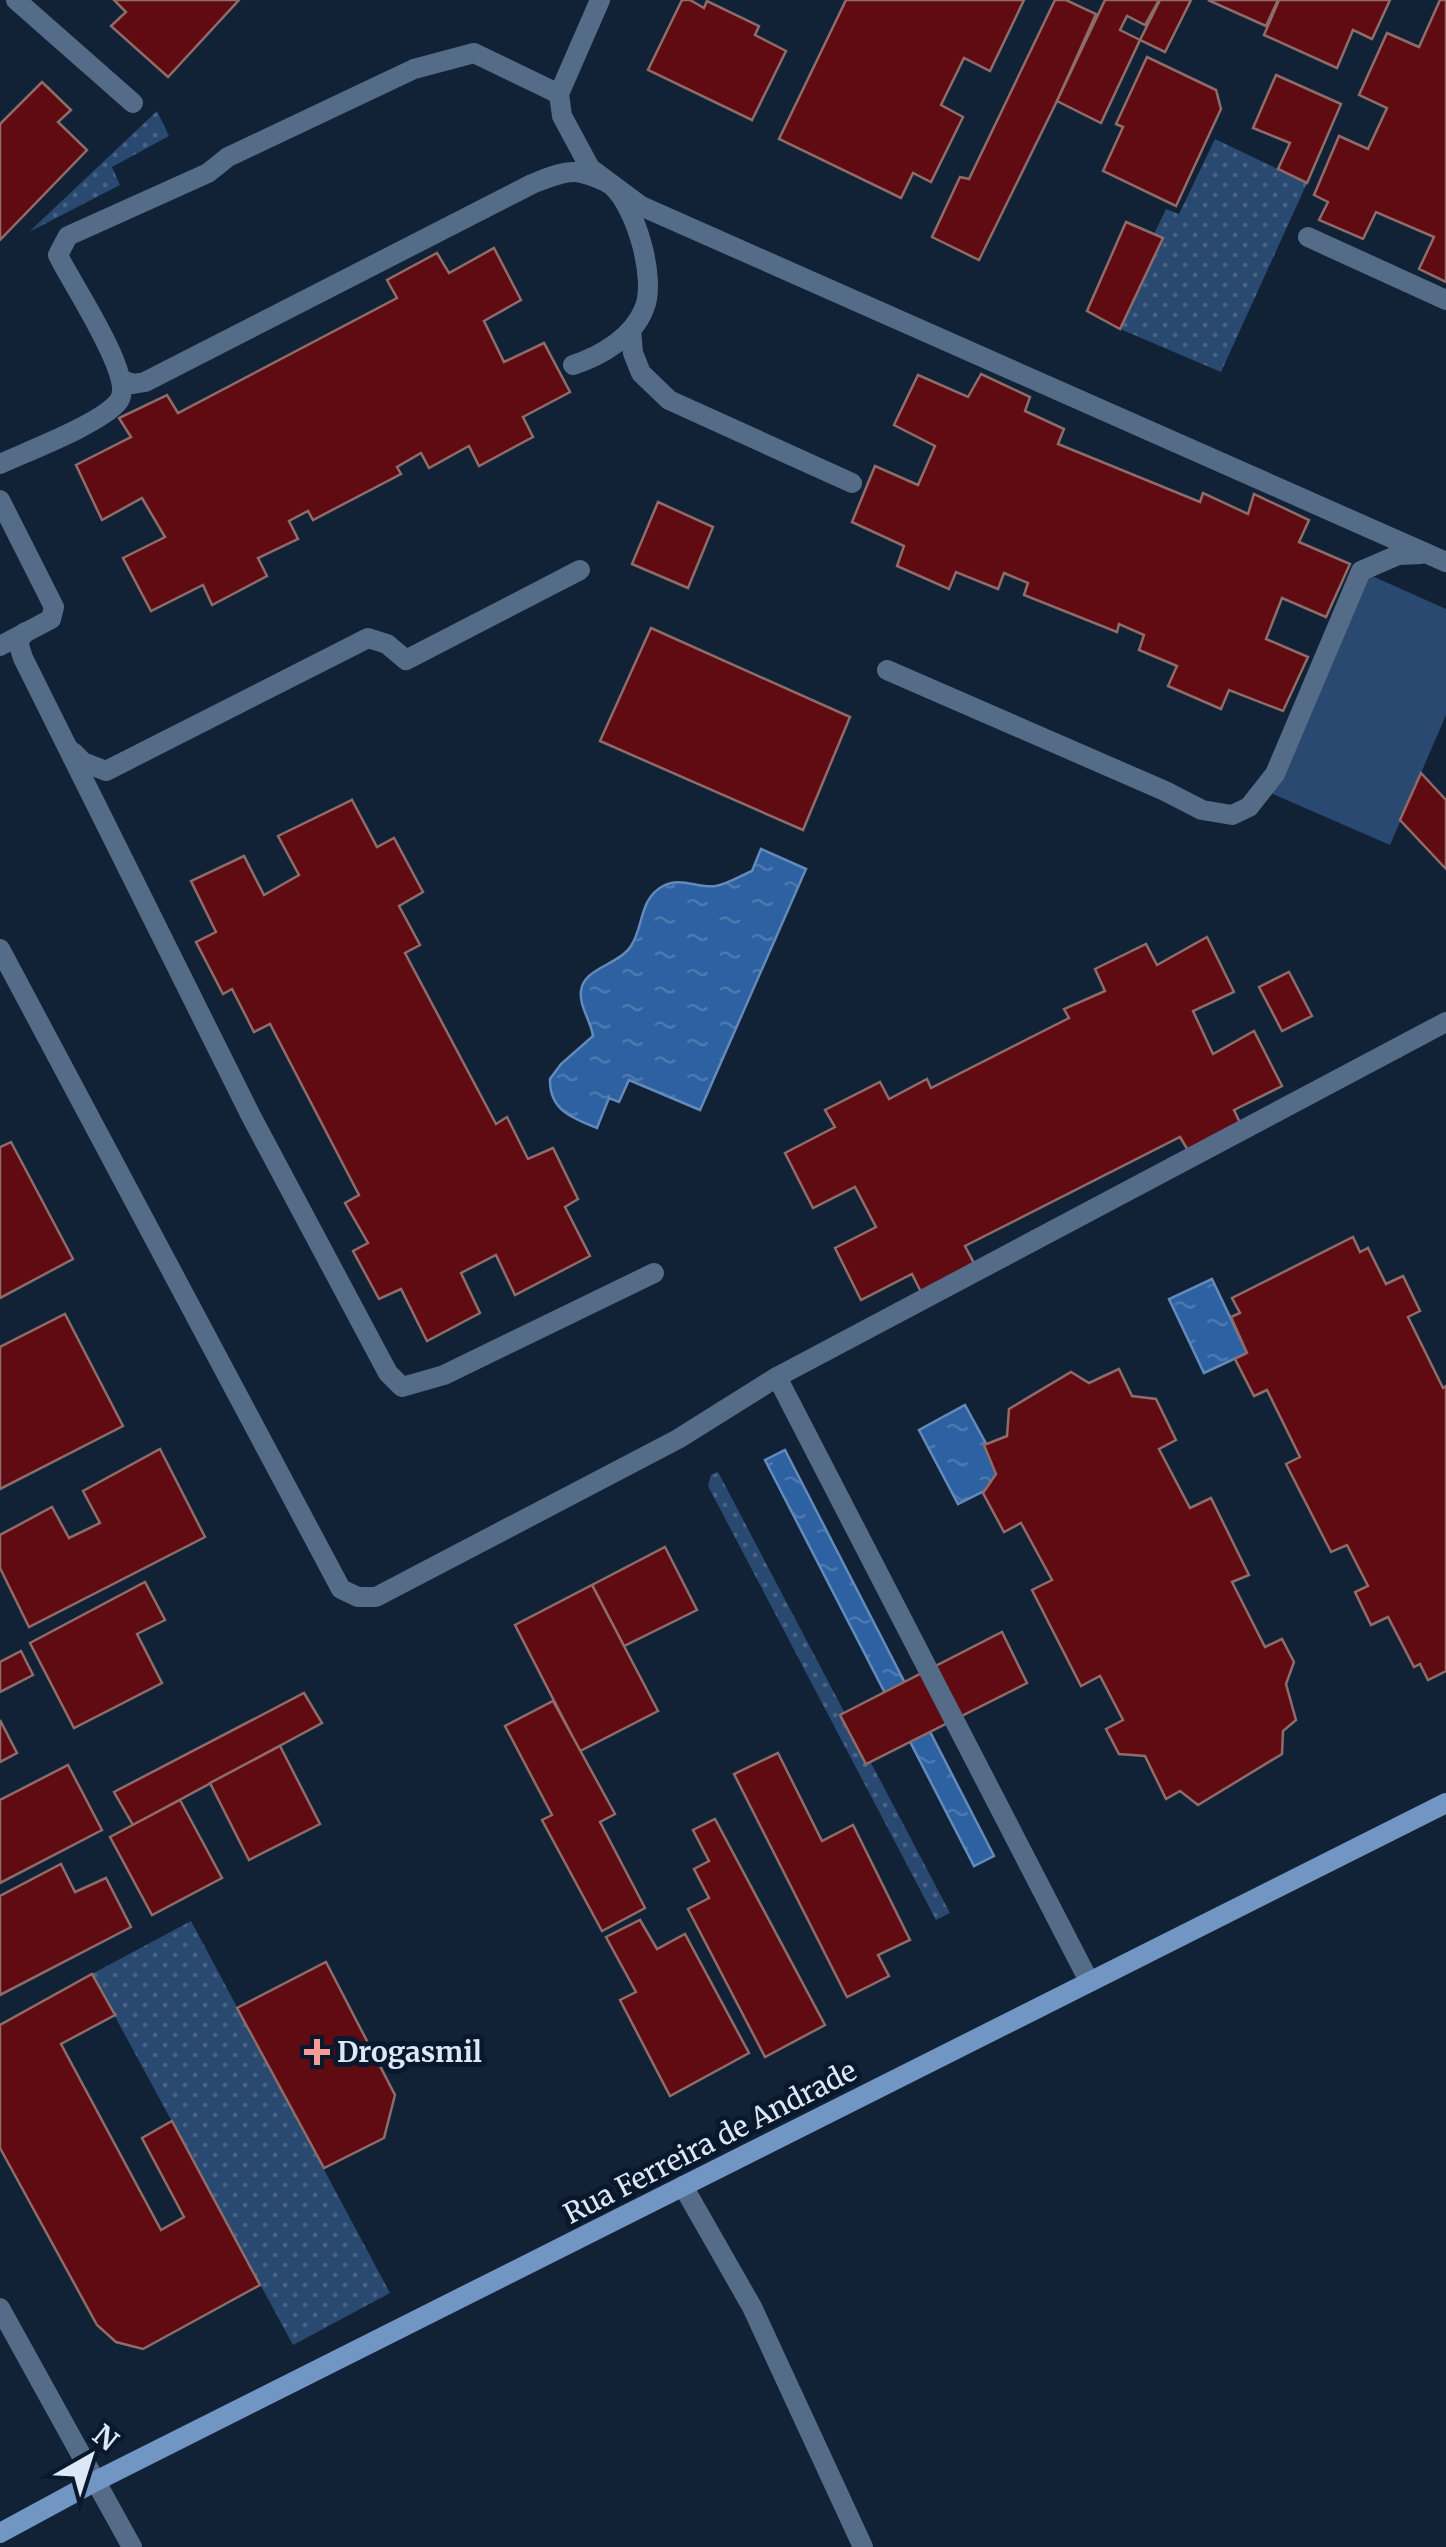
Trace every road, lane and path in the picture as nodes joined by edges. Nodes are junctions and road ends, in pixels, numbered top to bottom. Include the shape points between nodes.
1 (16, 0) edge
2 (600, 0) edge
3 (558, 94) junction
4 (133, 102) dead end
5 (611, 185) junction
6 (1308, 237) dead end
7 (1446, 300) edge
8 (631, 330) junction
9 (574, 365) dead end
10 (122, 380) junction
11 (0, 464) edge
12 (852, 483) dead end
13 (0, 500) edge
14 (1437, 558) edge
15 (580, 570) dead end
16 (25, 632) junction
17 (0, 646) edge
18 (887, 670) dead end
19 (68, 747) junction
20 (0, 949) edge
21 (1446, 1022) edge
22 (654, 1273) dead end
23 (777, 1378) junction
24 (1446, 1804) edge
25 (1089, 1981) junction
26 (683, 2186) junction
27 (0, 2308) edge
28 (96, 2480) junction
29 (0, 2533) edge
30 (132, 2547) edge
31 (864, 2547) edge

1 - 4 street
2 - 3 street
3 - 5 street via 574,141 590,168
3 - 10 street via 474,53 414,70 68,236 58,255
5 - 8 street via 644,251 646,307
5 - 10 street via 578,172 546,178 146,382
5 - 14 street via 641,206
6 - 7 street
8 - 9 street via 595,358
8 - 12 street via 640,372 669,400
10 - 11 street via 117,403
13 - 16 street via 54,606 50,619
14 - 18 street via 1398,556 1361,571 1276,774 1249,808 1232,815 1202,810
15 - 19 street via 406,660 368,638 106,771
16 - 17 street
16 - 19 street via 18,642
19 - 22 street via 250,1116 388,1373 402,1387 444,1375
20 - 23 street via 341,1589 376,1597 678,1440
21 - 23 street
23 - 25 street
24 - 25 street, Rua Ferreira de Andrade
25 - 26 street, Rua Ferreira de Andrade
26 - 28 street, Rua Ferreira de Andrade
26 - 31 street via 752,2307
27 - 28 street
28 - 29 street, Rua Ferreira de Andrade
28 - 30 street

